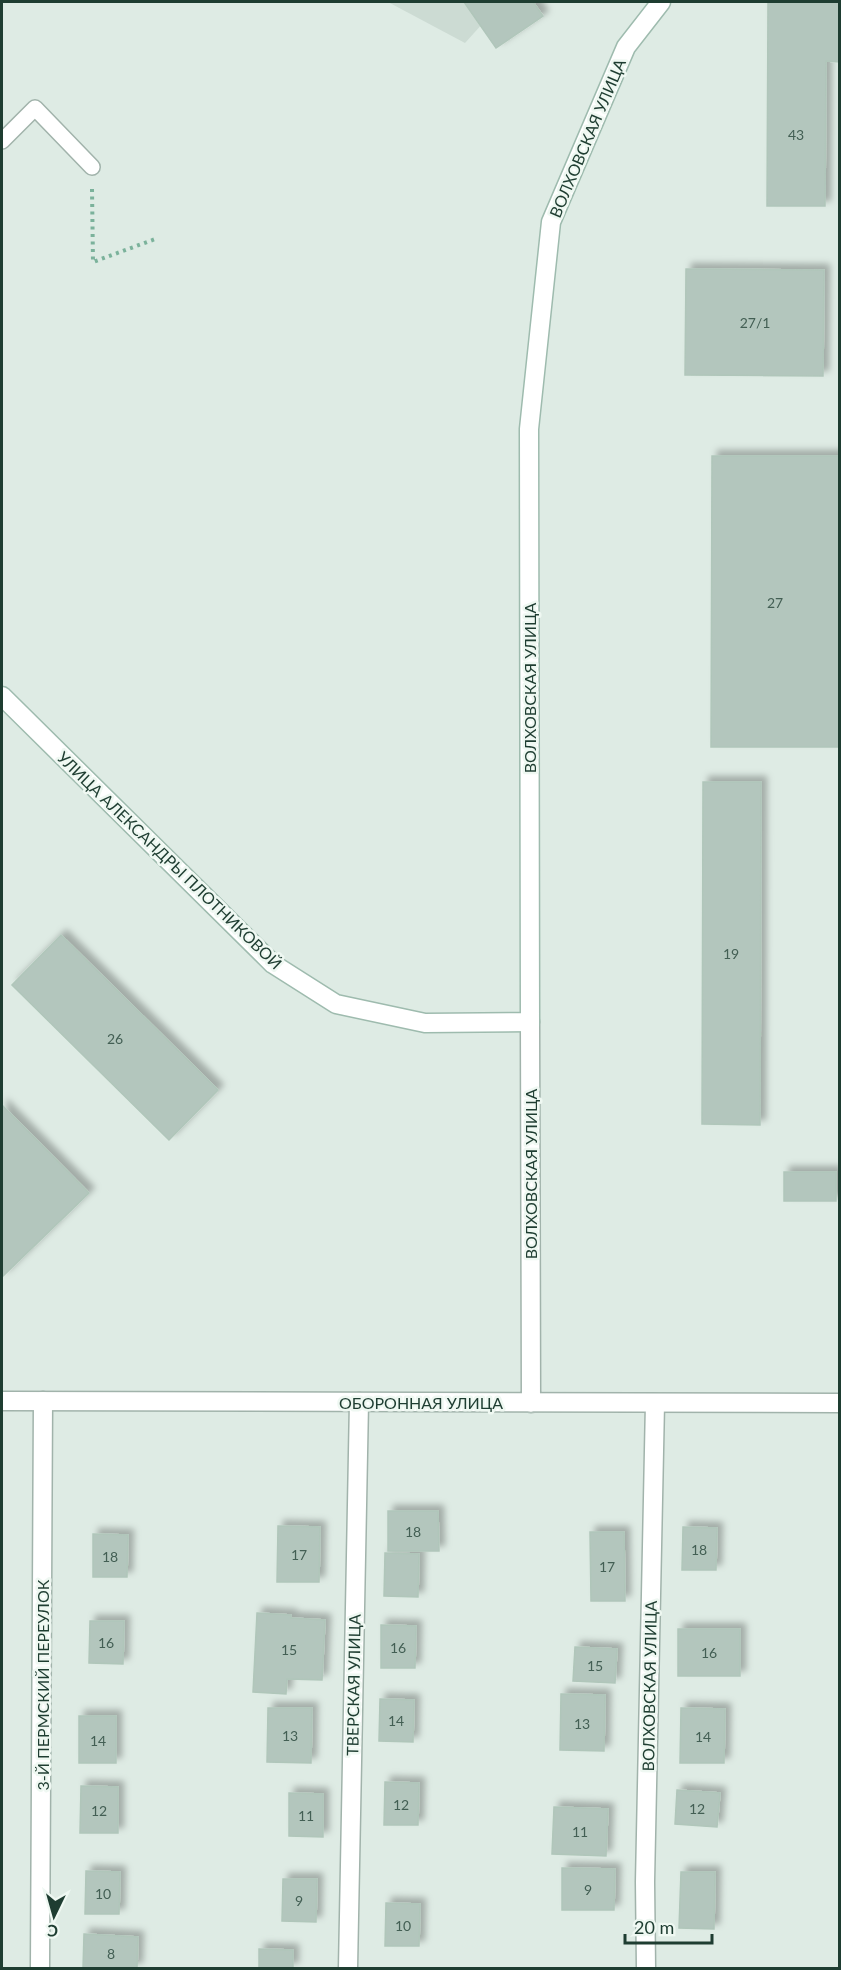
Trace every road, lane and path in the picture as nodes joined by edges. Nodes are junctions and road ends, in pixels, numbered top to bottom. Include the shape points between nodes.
1 (661, 2) edge
2 (2, 141) edge
3 (92, 167) joint
4 (158, 238) dead end
5 (2, 696) edge
6 (530, 1022) junction
7 (2, 1401) edge
8 (43, 1401) junction
9 (359, 1402) junction
10 (531, 1402) junction
11 (655, 1403) junction
12 (840, 1403) edge
13 (40, 1968) edge
14 (348, 1968) edge
15 (646, 1968) edge

1 - 6 street, ВОЛХОВСКАЯ УЛИЦА via 626,47 551,222 529,429
2 - 3 lane via 35,108
3 - 4 path via 93,262
5 - 6 street, УЛИЦА АЛЕКСАНДРЫ ПЛОТНИКОВОЙ via 273,964 336,1004 425,1023
6 - 10 street, ВОЛХОВСКАЯ УЛИЦА
7 - 8 street, ОБОРОННАЯ УЛИЦА
8 - 9 street, ОБОРОННАЯ УЛИЦА
8 - 13 street, 3-Й ПЕРМСКИЙ ПЕРЕУЛОК
9 - 10 street, ОБОРОННАЯ УЛИЦА
9 - 14 street, ТВЕРСКАЯ УЛИЦА
10 - 11 street, ОБОРОННАЯ УЛИЦА
11 - 12 street, ОБОРОННАЯ УЛИЦА
11 - 15 street, ВОЛХОВСКАЯ УЛИЦА

